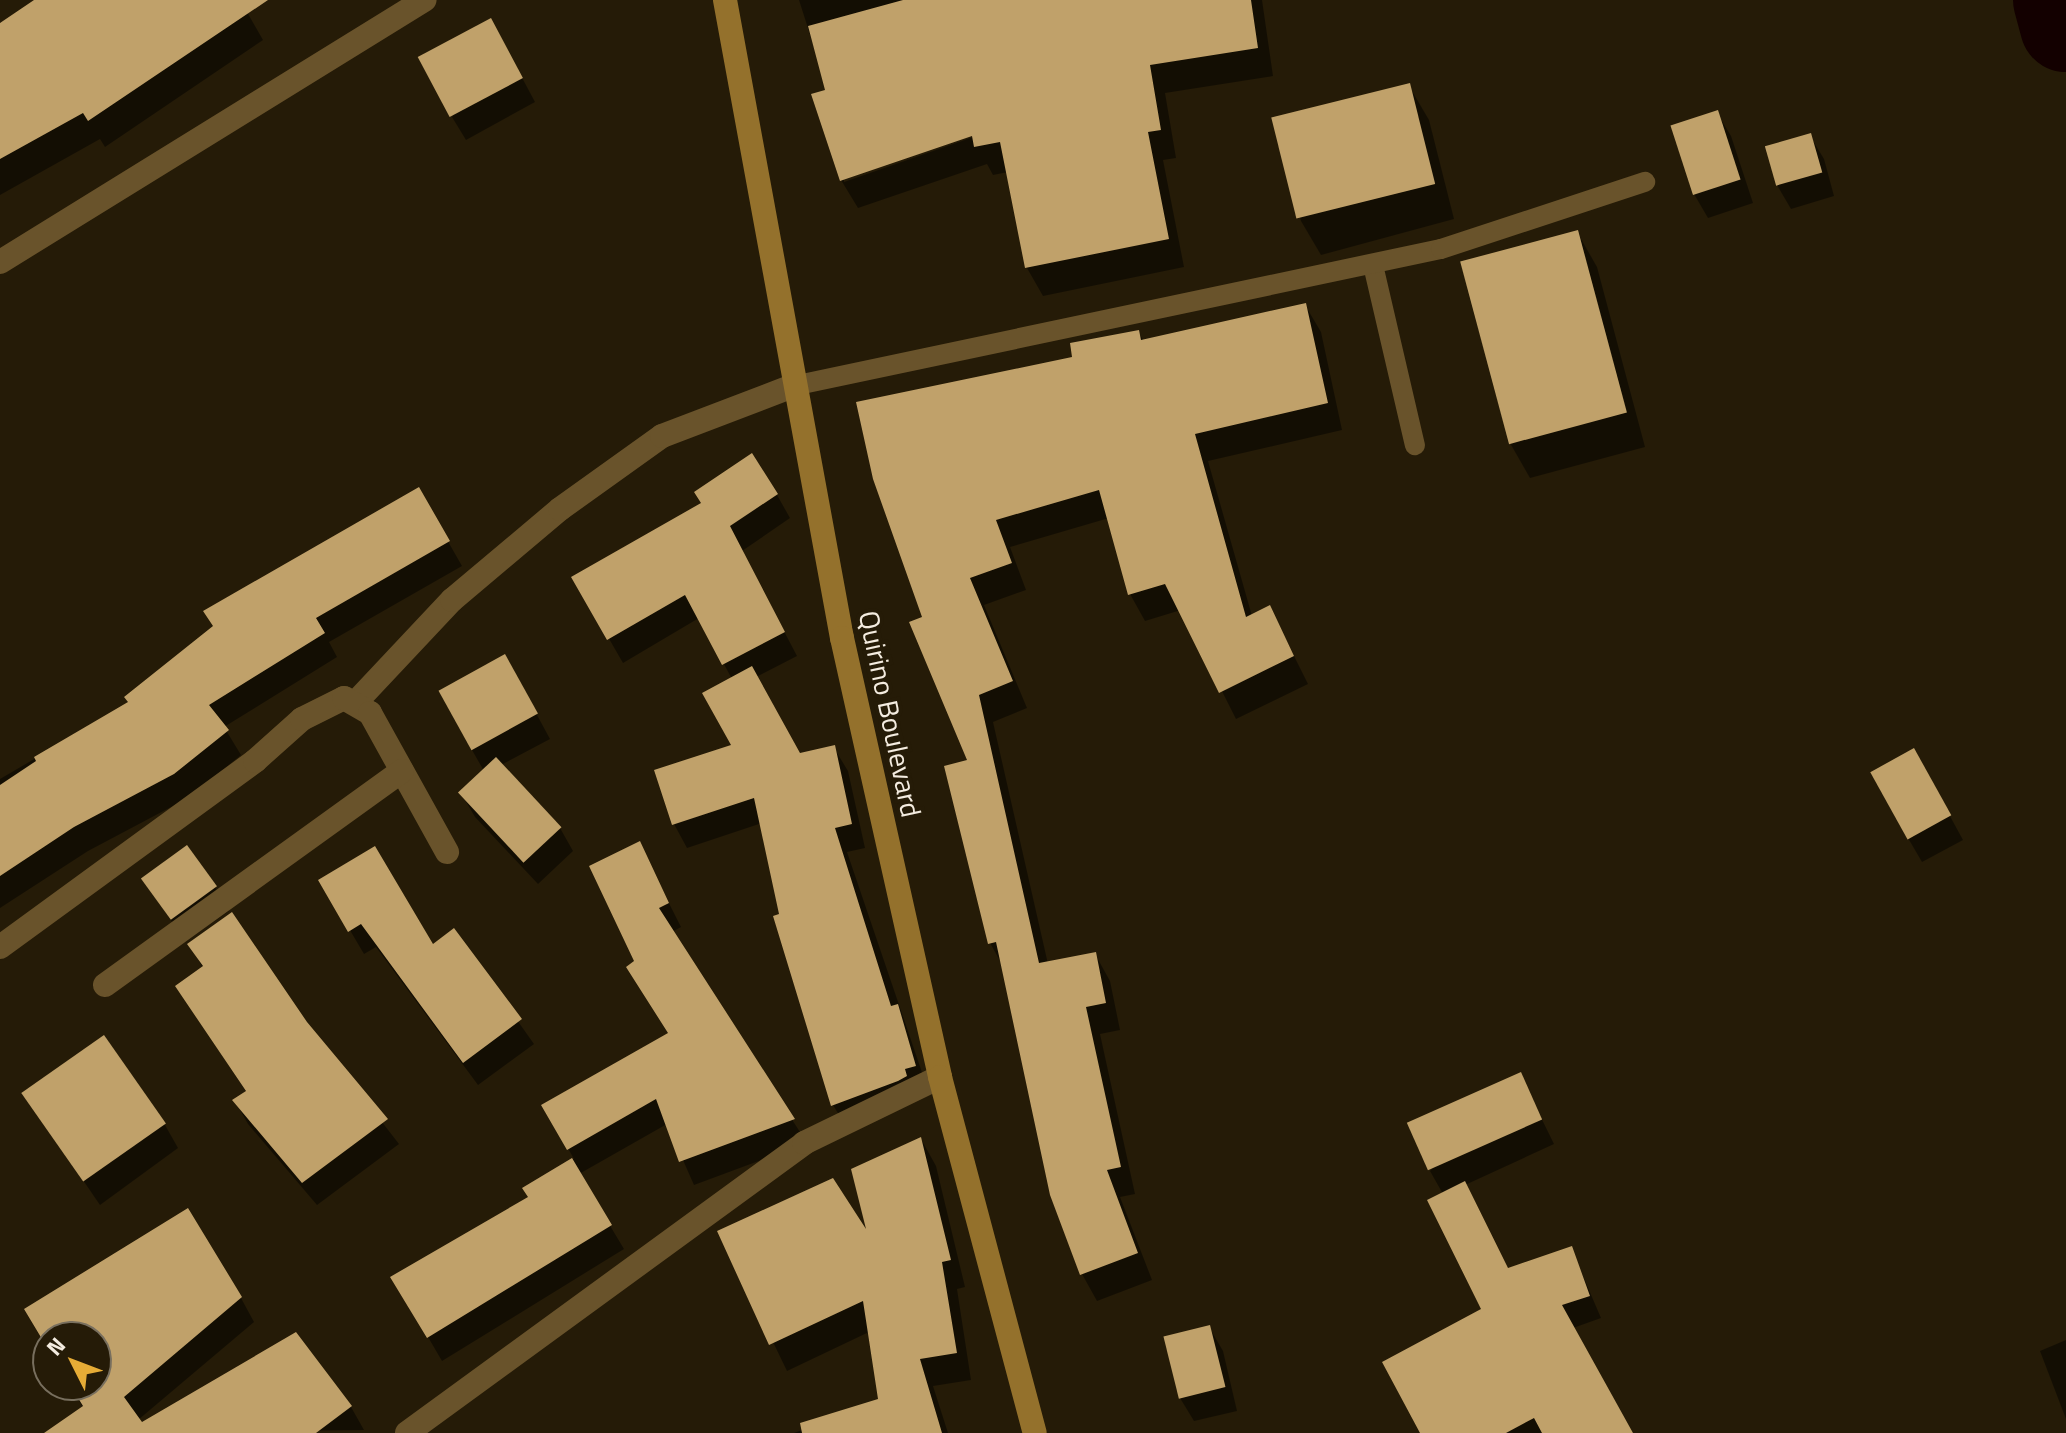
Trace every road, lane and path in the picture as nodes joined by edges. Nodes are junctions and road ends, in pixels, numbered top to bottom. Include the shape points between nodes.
1 (425, 0) edge
2 (725, 0) edge
3 (384, 10) edge
4 (1645, 182) dead end
5 (0, 262) edge
6 (1373, 265) junction
7 (793, 386) junction
8 (1415, 445) dead end
9 (357, 701) junction
10 (402, 771) junction
11 (447, 852) dead end
12 (0, 947) edge
13 (105, 985) dead end
14 (940, 1077) junction
15 (407, 1433) edge
16 (1035, 1433) edge

1 - 3 street
2 - 7 main road, Quirino Boulevard
3 - 5 street
4 - 6 lane via 1441,249
6 - 7 lane
6 - 8 lane
7 - 9 street via 649,445 560,509 452,600
7 - 14 main road, Quirino Boulevard
9 - 10 street via 370,713
9 - 12 street via 344,698 302,719 255,761
10 - 11 street
10 - 13 street
14 - 15 street via 804,1143
14 - 16 main road, Quirino Boulevard

